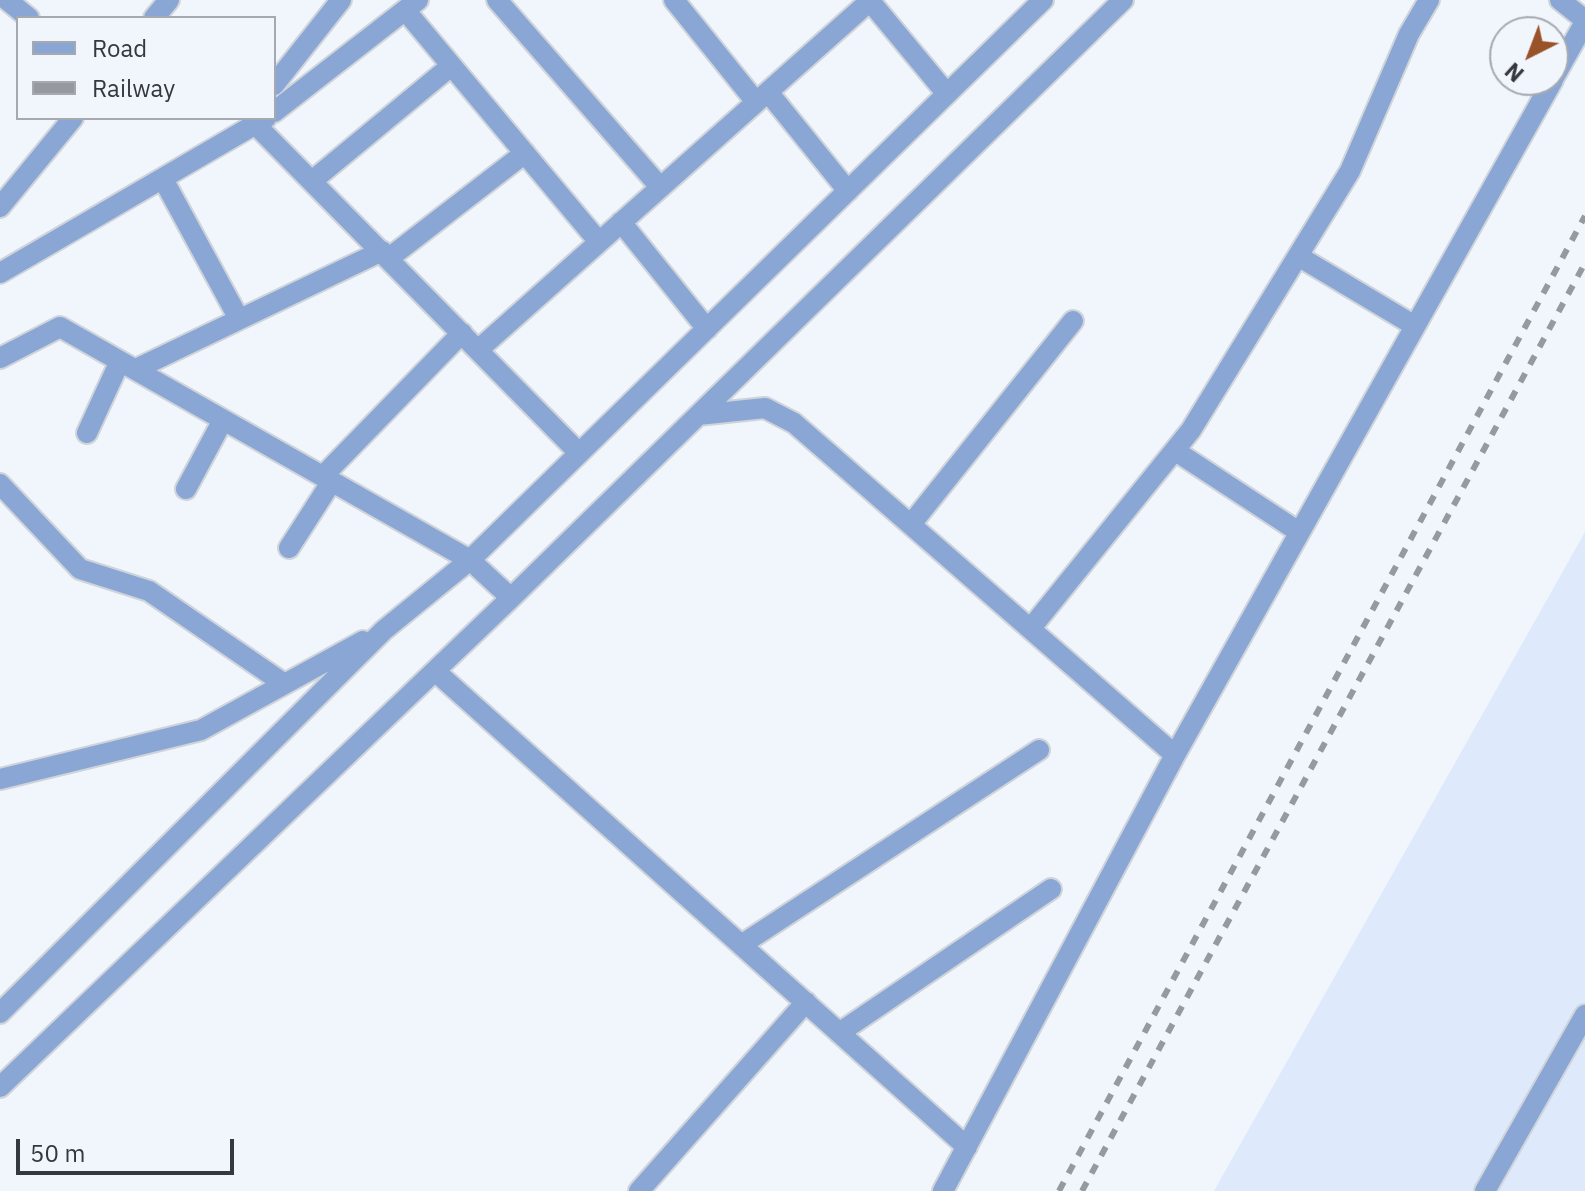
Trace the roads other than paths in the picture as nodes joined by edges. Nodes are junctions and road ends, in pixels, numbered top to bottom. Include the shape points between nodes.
1 (6, 0) edge
2 (169, 0) edge
3 (341, 0) edge
4 (497, 0) edge
5 (674, 0) edge
6 (1043, 0) edge
7 (1123, 0) edge
8 (1429, 0) edge
9 (1560, 0) edge
10 (859, 4) edge
11 (412, 5) edge
12 (0, 7) edge
13 (26, 16) edge
14 (156, 16) edge
15 (1585, 21) edge
16 (1569, 50) edge
17 (451, 66) junction
18 (276, 82) edge
19 (947, 94) junction
20 (1544, 96) edge
21 (762, 97) junction
22 (276, 110) edge
23 (71, 120) edge
24 (257, 121) edge
25 (525, 153) junction
26 (163, 179) junction
27 (312, 181) junction
28 (660, 187) junction
29 (848, 191) junction
30 (0, 207) edge
31 (621, 222) junction
32 (599, 242) junction
33 (385, 254) junction
34 (1298, 256) junction
35 (0, 273) edge
36 (239, 319) junction
37 (1073, 321) dead end
38 (1415, 326) junction
39 (707, 329) junction
40 (462, 333) junction
41 (478, 350) junction
42 (0, 358) edge
43 (128, 365) junction
44 (698, 415) junction
45 (223, 420) junction
46 (87, 433) dead end
47 (1177, 452) junction
48 (579, 453) junction
49 (327, 478) junction
50 (0, 484) edge
51 (186, 489) dead end
52 (912, 523) junction
53 (1299, 532) junction
54 (289, 548) dead end
55 (470, 560) junction
56 (511, 598) junction
57 (1031, 628) junction
58 (384, 630) junction
59 (435, 671) junction
60 (283, 683) junction
61 (1039, 750) dead end
62 (1175, 755) junction
63 (0, 779) edge
64 (1051, 889) dead end
65 (741, 945) junction
66 (806, 1002) junction
67 (0, 1013) edge
68 (1585, 1015) edge
69 (839, 1033) junction
70 (0, 1087) edge
71 (967, 1147) junction
72 (639, 1191) edge
73 (943, 1191) edge
74 (1485, 1191) edge

1 - 12 street
1 - 13 street
2 - 14 street
3 - 18 street
4 - 28 street
5 - 21 street
6 - 19 street
7 - 44 street
8 - 34 street via 1350,171
9 - 15 street
10 - 19 street
10 - 21 street
11 - 17 street
11 - 22 street
15 - 16 street
17 - 25 street
17 - 27 street
19 - 29 street
20 - 38 street
21 - 28 street
21 - 29 street
23 - 30 street
24 - 26 street
24 - 27 street
25 - 32 street
25 - 33 street
26 - 35 street
26 - 36 street
27 - 33 street
28 - 31 street
29 - 39 street
31 - 32 street
31 - 39 street
32 - 41 street
33 - 36 street
33 - 40 street
34 - 38 street
34 - 47 street
36 - 43 street
37 - 52 street
38 - 53 street
39 - 48 street
40 - 41 street
40 - 49 street
41 - 48 street
42 - 43 street via 60,327
43 - 45 street
43 - 46 street
44 - 52 street via 748,408 776,412
44 - 56 street
45 - 49 street
45 - 51 street
47 - 53 street
47 - 57 street
48 - 55 street
49 - 54 street
49 - 55 street
50 - 60 street via 80,569 149,591
52 - 57 street
53 - 62 street
55 - 56 street
55 - 58 street
56 - 59 street
57 - 62 street
58 - 60 street
58 - 67 street
59 - 65 street
59 - 70 street
60 - 63 street via 201,730
61 - 65 street
62 - 71 street
64 - 69 street
65 - 66 street
66 - 69 street
66 - 72 street
68 - 74 street
69 - 71 street
71 - 73 street

